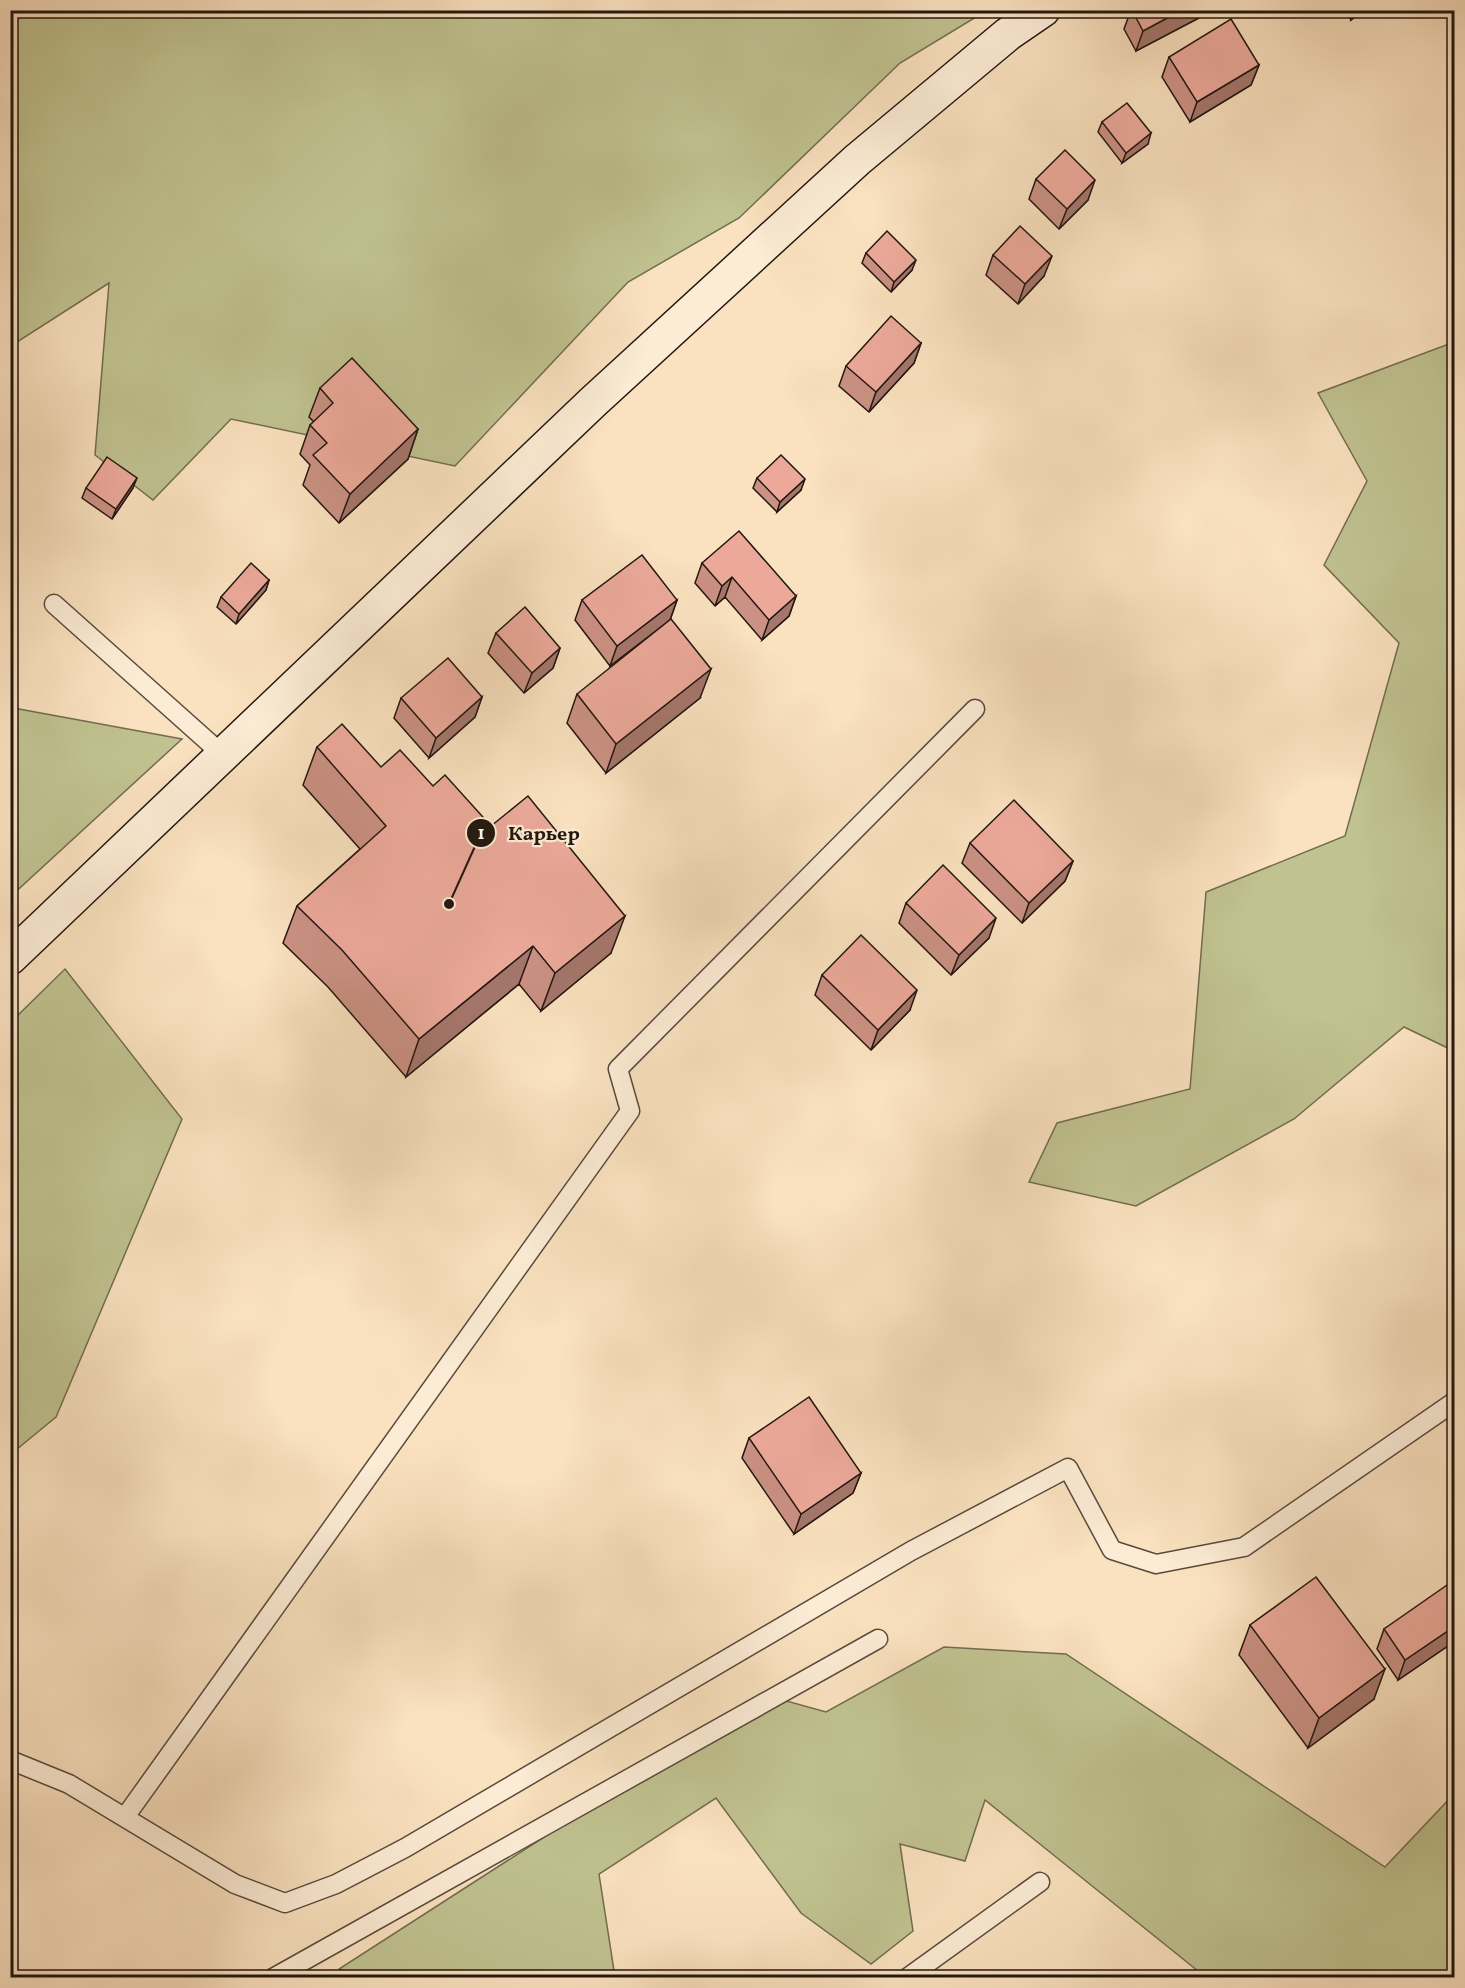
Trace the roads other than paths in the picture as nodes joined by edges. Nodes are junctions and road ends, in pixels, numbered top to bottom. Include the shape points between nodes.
1 (1043, 10) edge
2 (54, 604) dead end
3 (975, 708) dead end
4 (223, 755) junction
5 (10, 958) edge
6 (1455, 1402) edge
7 (878, 1639) dead end
8 (10, 1760) edge
9 (125, 1817) junction
10 (1040, 1882) dead end
11 (273, 1977) edge
12 (907, 1977) edge

1 - 4 main road via 1008,34 856,160 593,402
2 - 4 lane
3 - 9 lane via 618,1069 630,1111
4 - 5 main road
6 - 9 lane via 1244,1547 1156,1564 1112,1550 1068,1468 911,1551 405,1848 336,1884 285,1903 235,1884
7 - 11 lane
8 - 9 lane via 69,1784
10 - 12 lane

